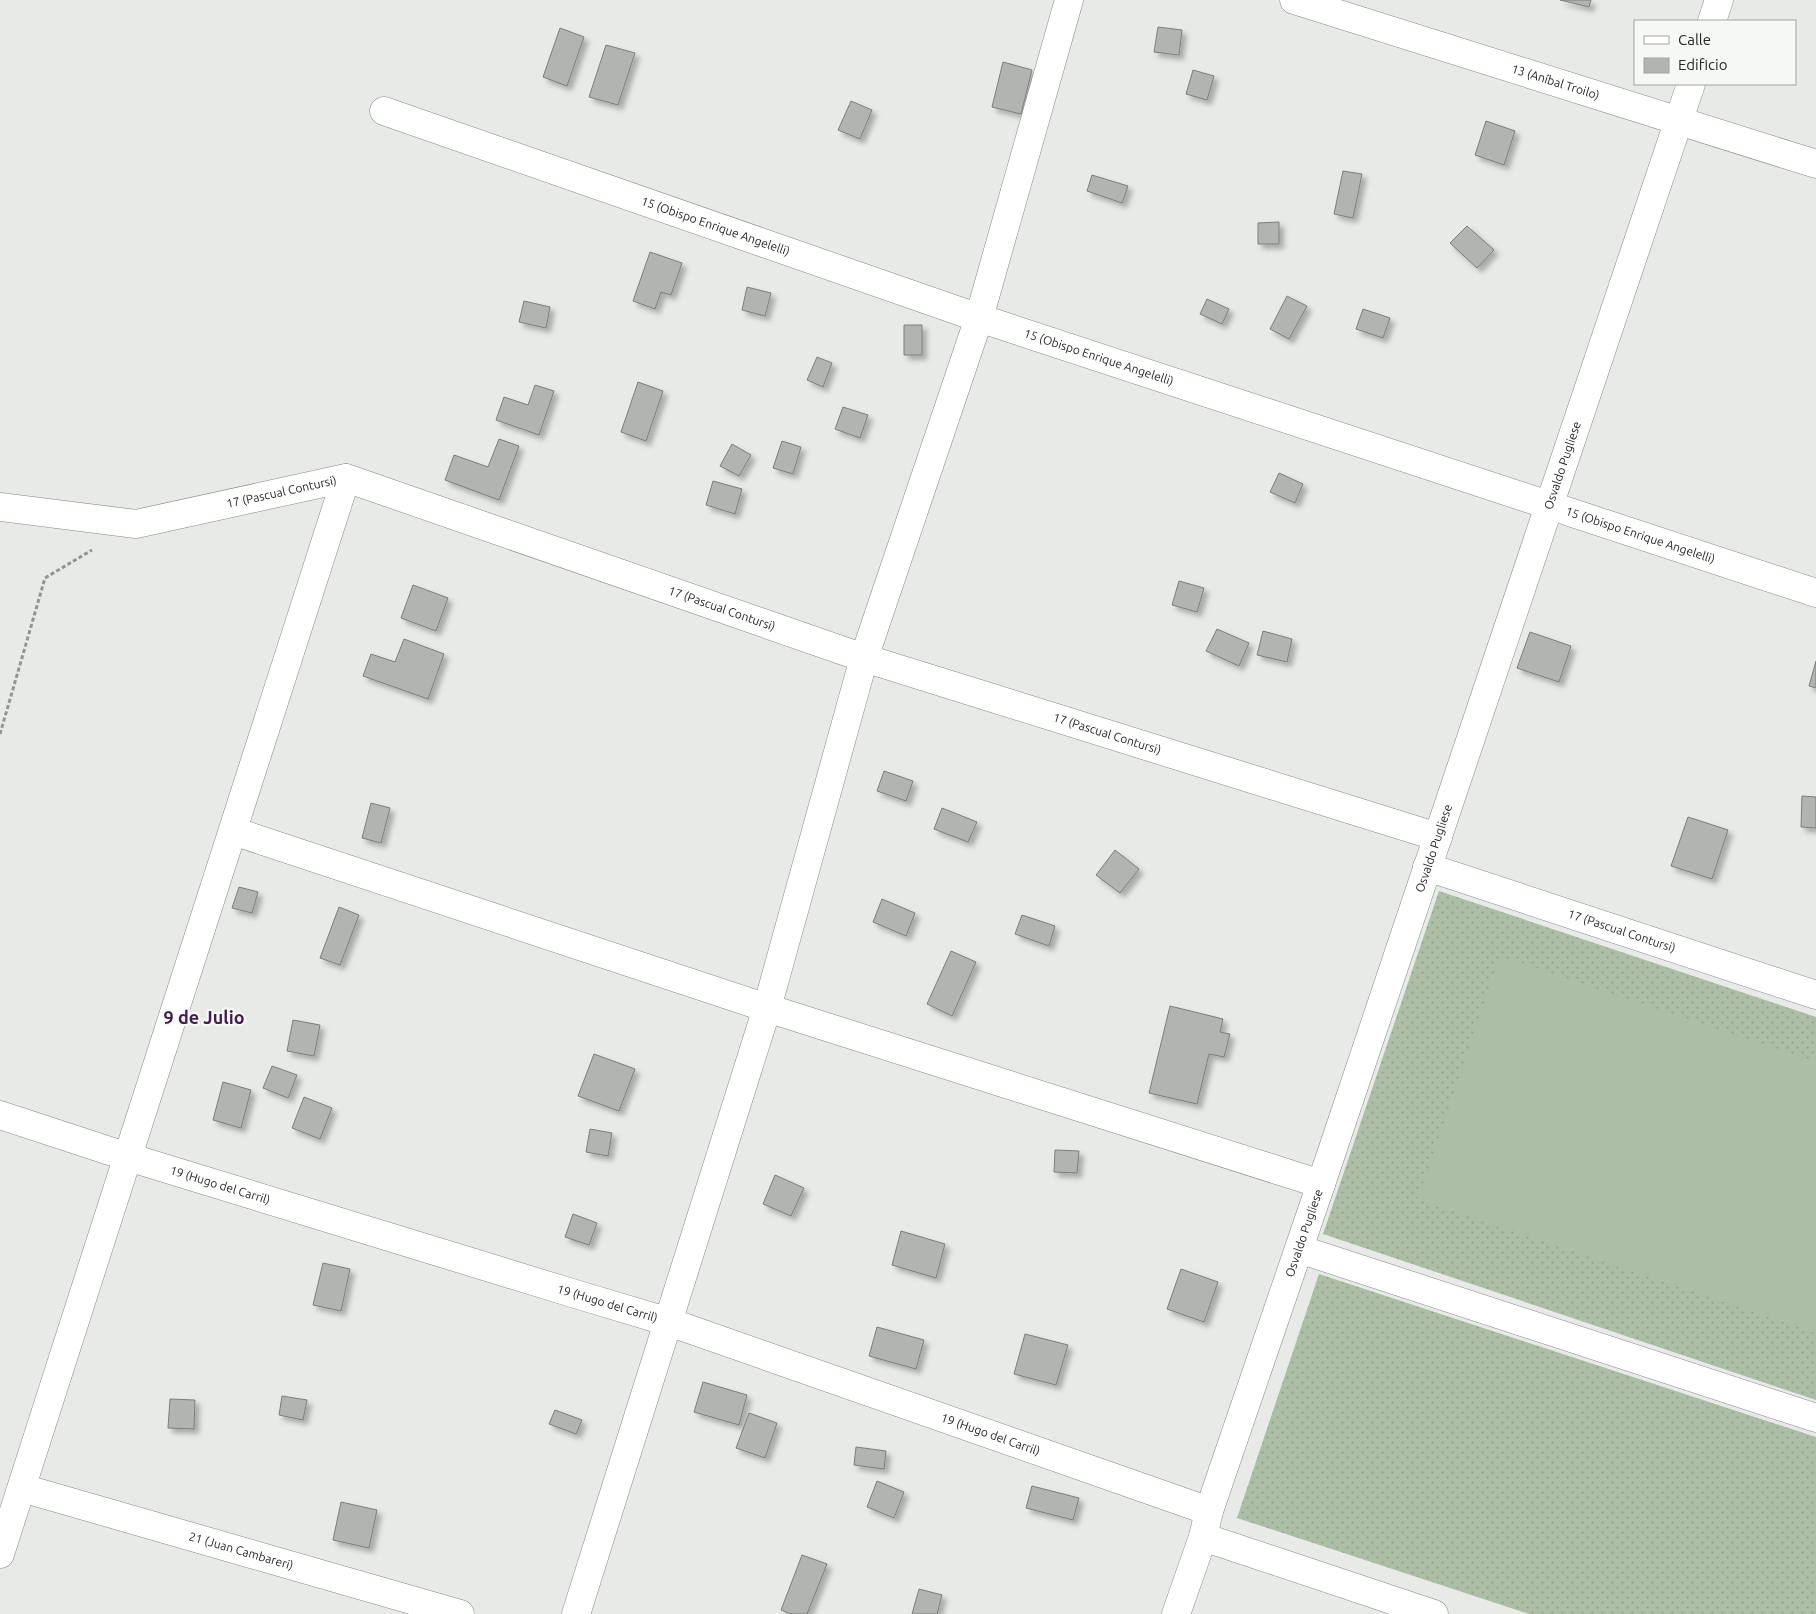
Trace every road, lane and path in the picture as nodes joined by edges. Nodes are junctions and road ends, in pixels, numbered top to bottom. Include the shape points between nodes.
1 (1069, 0) edge
2 (1294, 0) edge
3 (1719, 0) edge
4 (1712, 20) edge
5 (1691, 85) edge
6 (384, 111) dead end
7 (1678, 121) junction
8 (1816, 164) edge
9 (979, 318) junction
10 (346, 478) junction
11 (1549, 506) junction
12 (0, 507) edge
13 (94, 548) dead end
14 (1816, 593) edge
15 (864, 658) junction
16 (0, 734) edge
17 (233, 831) junction
18 (1438, 837) junction
19 (1427, 867) junction
20 (1816, 995) edge
21 (767, 1008) junction
22 (0, 1115) edge
23 (128, 1157) junction
24 (1321, 1184) junction
25 (1299, 1249) junction
26 (669, 1322) junction
27 (1816, 1418) edge
28 (22, 1488) junction
29 (1209, 1511) junction
30 (1202, 1537) junction
31 (0, 1554) edge
32 (460, 1614) edge
33 (576, 1614) edge
34 (1176, 1614) edge
35 (1434, 1614) edge

1 - 9 street
2 - 7 street, 13 (Aníbal Troilo)
3 - 4 street
5 - 7 street, Osvaldo Pugliese
6 - 9 street, 15 (Obispo Enrique Angelelli)
7 - 8 street, 13 (Aníbal Troilo)
7 - 11 street, Osvaldo Pugliese
9 - 11 street, 15 (Obispo Enrique Angelelli)
9 - 15 street
10 - 12 street, 17 (Pascual Contursi) via 136,524
10 - 15 street, 17 (Pascual Contursi)
10 - 17 street
11 - 14 street, 15 (Obispo Enrique Angelelli)
11 - 18 street, Osvaldo Pugliese
13 - 16 path via 45,578
15 - 18 street, 17 (Pascual Contursi)
15 - 21 street
17 - 21 street
17 - 23 street
18 - 19 street, Osvaldo Pugliese
19 - 20 street, 17 (Pascual Contursi)
19 - 24 street, Osvaldo Pugliese
21 - 24 street
21 - 26 street
22 - 23 street, 19 (Hugo del Carril)
23 - 26 street, 19 (Hugo del Carril)
23 - 28 street
24 - 25 street, Osvaldo Pugliese
25 - 27 street
25 - 29 street, Osvaldo Pugliese
26 - 29 street, 19 (Hugo del Carril)
26 - 33 street
28 - 31 street
28 - 32 street, 21 (Juan Cambareri)
29 - 30 street, Osvaldo Pugliese
30 - 34 street, Osvaldo Pugliese
30 - 35 street

